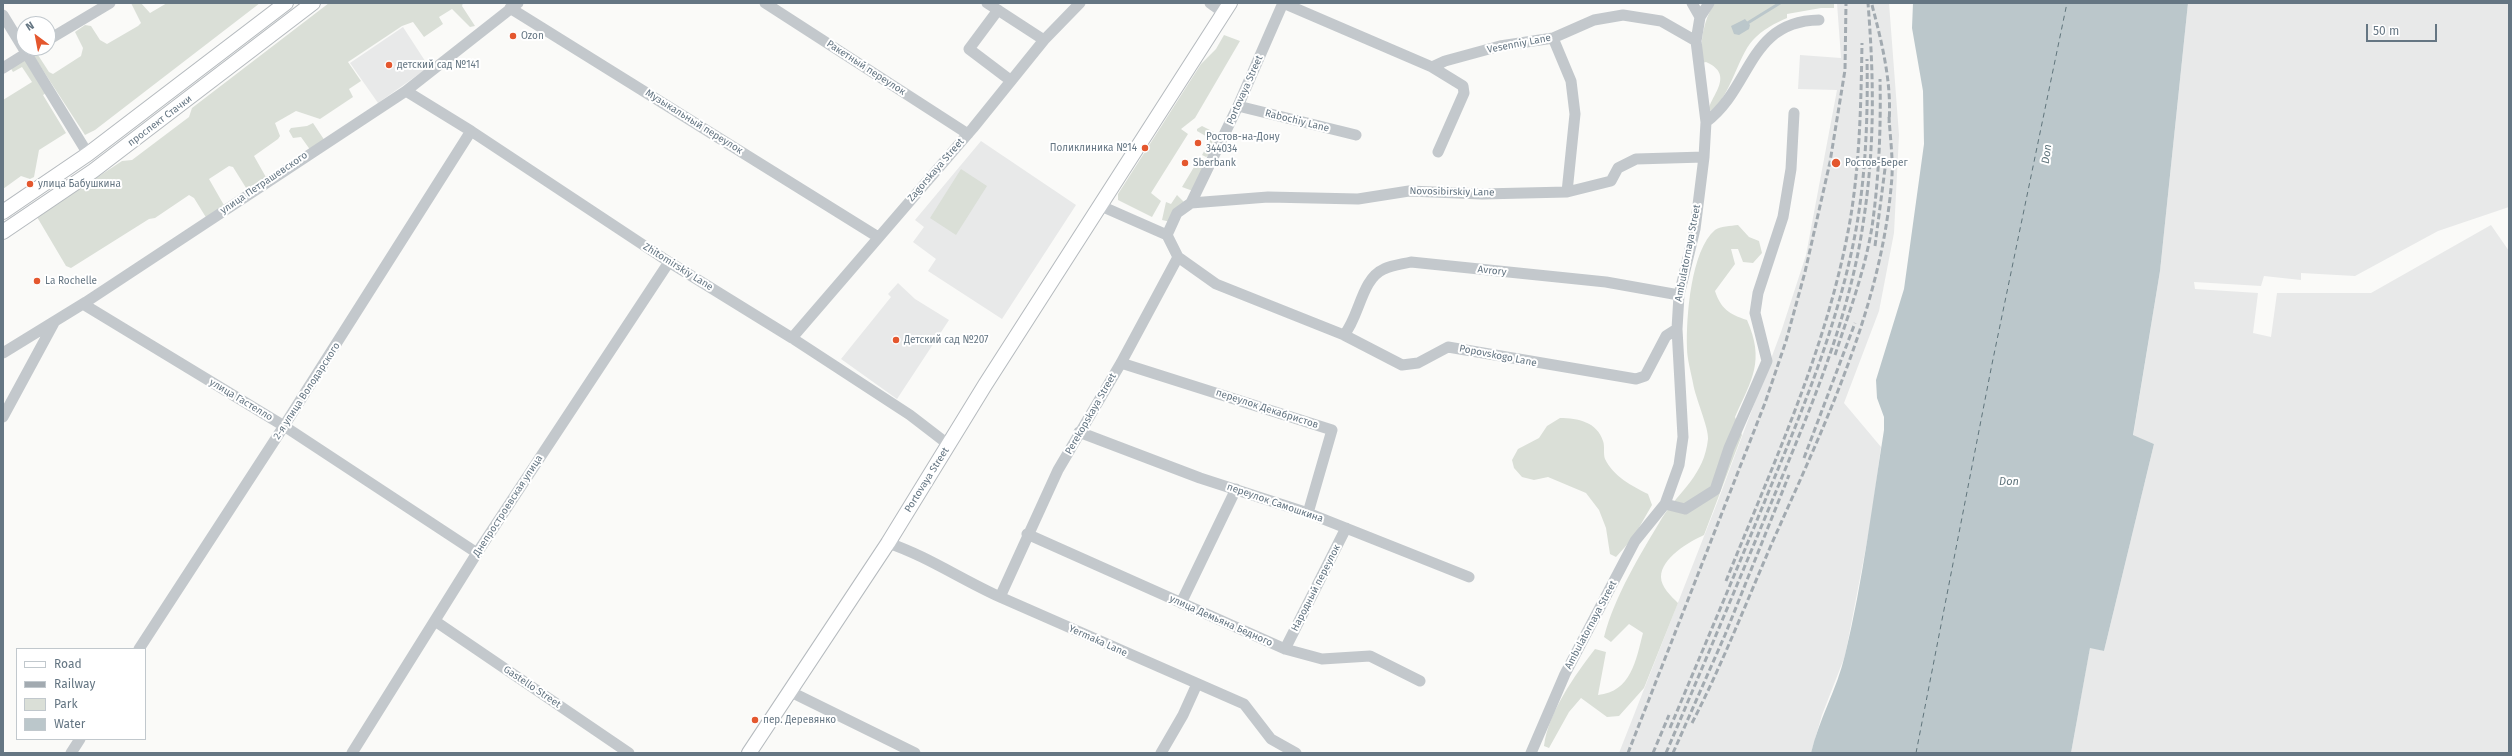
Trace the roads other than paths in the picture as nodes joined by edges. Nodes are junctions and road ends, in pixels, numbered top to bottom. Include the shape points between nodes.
1 (110, 3) edge
2 (286, 3) edge
3 (313, 3) edge
4 (765, 3) edge
5 (987, 3) edge
6 (1080, 3) edge
7 (1210, 3) edge
8 (1283, 3) edge
9 (1692, 3) edge
10 (1709, 3) edge
11 (514, 6) edge
12 (1227, 8) edge
13 (998, 10) junction
14 (3, 16) edge
15 (1700, 17) junction
16 (1819, 20) dead end
17 (16, 32) edge
18 (56, 35) edge
19 (1553, 38) junction
20 (1044, 40) junction
21 (1696, 41) junction
22 (23, 56) edge
23 (34, 56) edge
24 (1432, 67) junction
25 (3, 68) edge
26 (1010, 80) junction
27 (406, 91) junction
28 (1238, 106) junction
29 (1794, 113) dead end
30 (1706, 122) junction
31 (472, 131) junction
32 (968, 134) junction
33 (1356, 135) dead end
34 (1438, 152) dead end
35 (88, 154) junction
36 (1704, 157) junction
37 (1567, 192) junction
38 (1190, 203) junction
39 (1101, 206) junction
40 (3, 212) edge
41 (3, 232) edge
42 (1167, 235) junction
43 (878, 236) junction
44 (1178, 256) junction
45 (669, 262) junction
46 (1679, 295) junction
47 (83, 304) junction
48 (55, 320) junction
49 (1677, 328) junction
50 (1344, 335) junction
51 (792, 338) junction
52 (3, 353) edge
53 (1121, 363) junction
54 (3, 417) edge
55 (284, 426) junction
56 (1079, 432) junction
57 (949, 445) junction
58 (1236, 489) junction
59 (1664, 504) junction
60 (1308, 513) junction
61 (1346, 528) junction
62 (1027, 534) junction
63 (888, 543) junction
64 (477, 553) junction
65 (1469, 577) dead end
66 (1000, 597) junction
67 (1181, 603) junction
68 (435, 621) junction
69 (140, 648) edge
70 (1285, 649) junction
71 (1420, 681) dead end
72 (1197, 684) junction
73 (789, 691) junction
74 (79, 740) edge
75 (71, 753) edge
76 (352, 753) edge
77 (629, 753) edge
78 (749, 753) edge
79 (915, 753) edge
80 (1161, 753) edge
81 (1296, 753) edge
82 (1531, 753) edge

1 - 18 street
2 - 35 main road, проспект Стачки
3 - 41 main road, проспект Стачки via 93,171
4 - 32 street, Ракетный переулок
5 - 13 street
6 - 20 street, Zagorskaya Street
7 - 12 street
8 - 24 street
8 - 28 street, Portovaya Street
9 - 15 street
10 - 15 street, Ambulatornaya Street
11 - 27 street, улица Петрашевского
11 - 43 street, Музыкальный переулок
12 - 39 main road, Portovaya Street
13 - 20 street
13 - 26 street via 969,49
14 - 17 street
15 - 21 street, Ambulatornaya Street
16 - 30 street via 1807,20 1790,25 1762,44 1728,102
19 - 21 street, Vesenniy Lane via 1594,20 1623,15 1661,21
19 - 24 street, Vesenniy Lane via 1500,46
19 - 37 street via 1571,81 1575,114
20 - 26 street, Zagorskaya Street
21 - 30 street, Ambulatornaya Street
22 - 25 street
23 - 35 street
24 - 34 street via 1463,86 1464,93
26 - 32 street, Zagorskaya Street
27 - 31 street, Zhitomirskiy Lane
27 - 47 street, улица Петрашевского
28 - 33 street, Rabochiy Lane
28 - 38 street, Portovaya Street
29 - 59 street via 1791,169 1783,217 1758,293 1756,313 1767,361 1728,448 1715,490 1685,510
30 - 36 street, Ambulatornaya Street
31 - 45 street, Zhitomirskiy Lane
31 - 55 street, 2-я улица Володарского
32 - 43 street, Zagorskaya Street
35 - 40 main road, проспект Стачки
36 - 37 street, Novosibirskiy Lane via 1636,159 1618,168 1611,181
36 - 46 street, Ambulatornaya Street via 1695,229
37 - 38 street, Novosibirskiy Lane via 1482,194 1408,191 1358,199 1268,197
38 - 42 street, Portovaya Street via 1177,213
39 - 42 street
39 - 57 main road, Portovaya Street
42 - 44 street
43 - 51 street, Zagorskaya Street
44 - 50 street, Popovskogo Lane via 1216,284
44 - 53 street, Perekopskaya Street
45 - 51 street, Zhitomirskiy Lane
45 - 64 street, Днепростроевская улица
46 - 49 street, Ambulatornaya Street
46 - 50 street, Avrory via 1606,282 1411,262 1384,269 1370,279 1352,326
47 - 48 street, улица Петрашевского
47 - 55 street, улица Гастелло
48 - 52 street, улица Петрашевского
48 - 54 street
49 - 50 street, Popovskogo Lane via 1666,336 1645,376 1636,379 1448,346 1418,363 1402,365
49 - 59 street, Ambulatornaya Street via 1683,437 1679,465
51 - 57 street, Zhitomirskiy Lane via 910,416
53 - 56 street, Perekopskaya Street
53 - 60 street, переулок Декабристов via 1332,430
55 - 64 street, улица Гастелло
55 - 69 street, 2-я улица Володарского
56 - 58 street, переулок Самошкина
56 - 62 street, Perekopskaya Street
57 - 63 main road, Portovaya Street
58 - 60 street, переулок Самошкина
58 - 67 street
59 - 82 street, Ambulatornaya Street via 1635,541 1564,674
60 - 61 street, переулок Самошкина
61 - 65 street, переулок Самошкина
61 - 70 street, Народный переулок
62 - 66 street, Perekopskaya Street
62 - 67 street, улица Демьяна Бедного
63 - 66 street, Yermaka Lane via 907,549
63 - 73 main road, Portovaya Street
64 - 68 street, Днепростроевская улица
66 - 72 street, Yermaka Lane
67 - 70 street, улица Демьяна Бедного
68 - 76 street, Днепростроевская улица
68 - 77 street, Gastello Street
70 - 71 street, улица Демьяна Бедного via 1322,659 1370,656
72 - 80 street via 1183,716
72 - 81 street, Yermaka Lane via 1244,704 1271,739
73 - 78 main road, Portovaya Street
73 - 79 street
74 - 75 street

